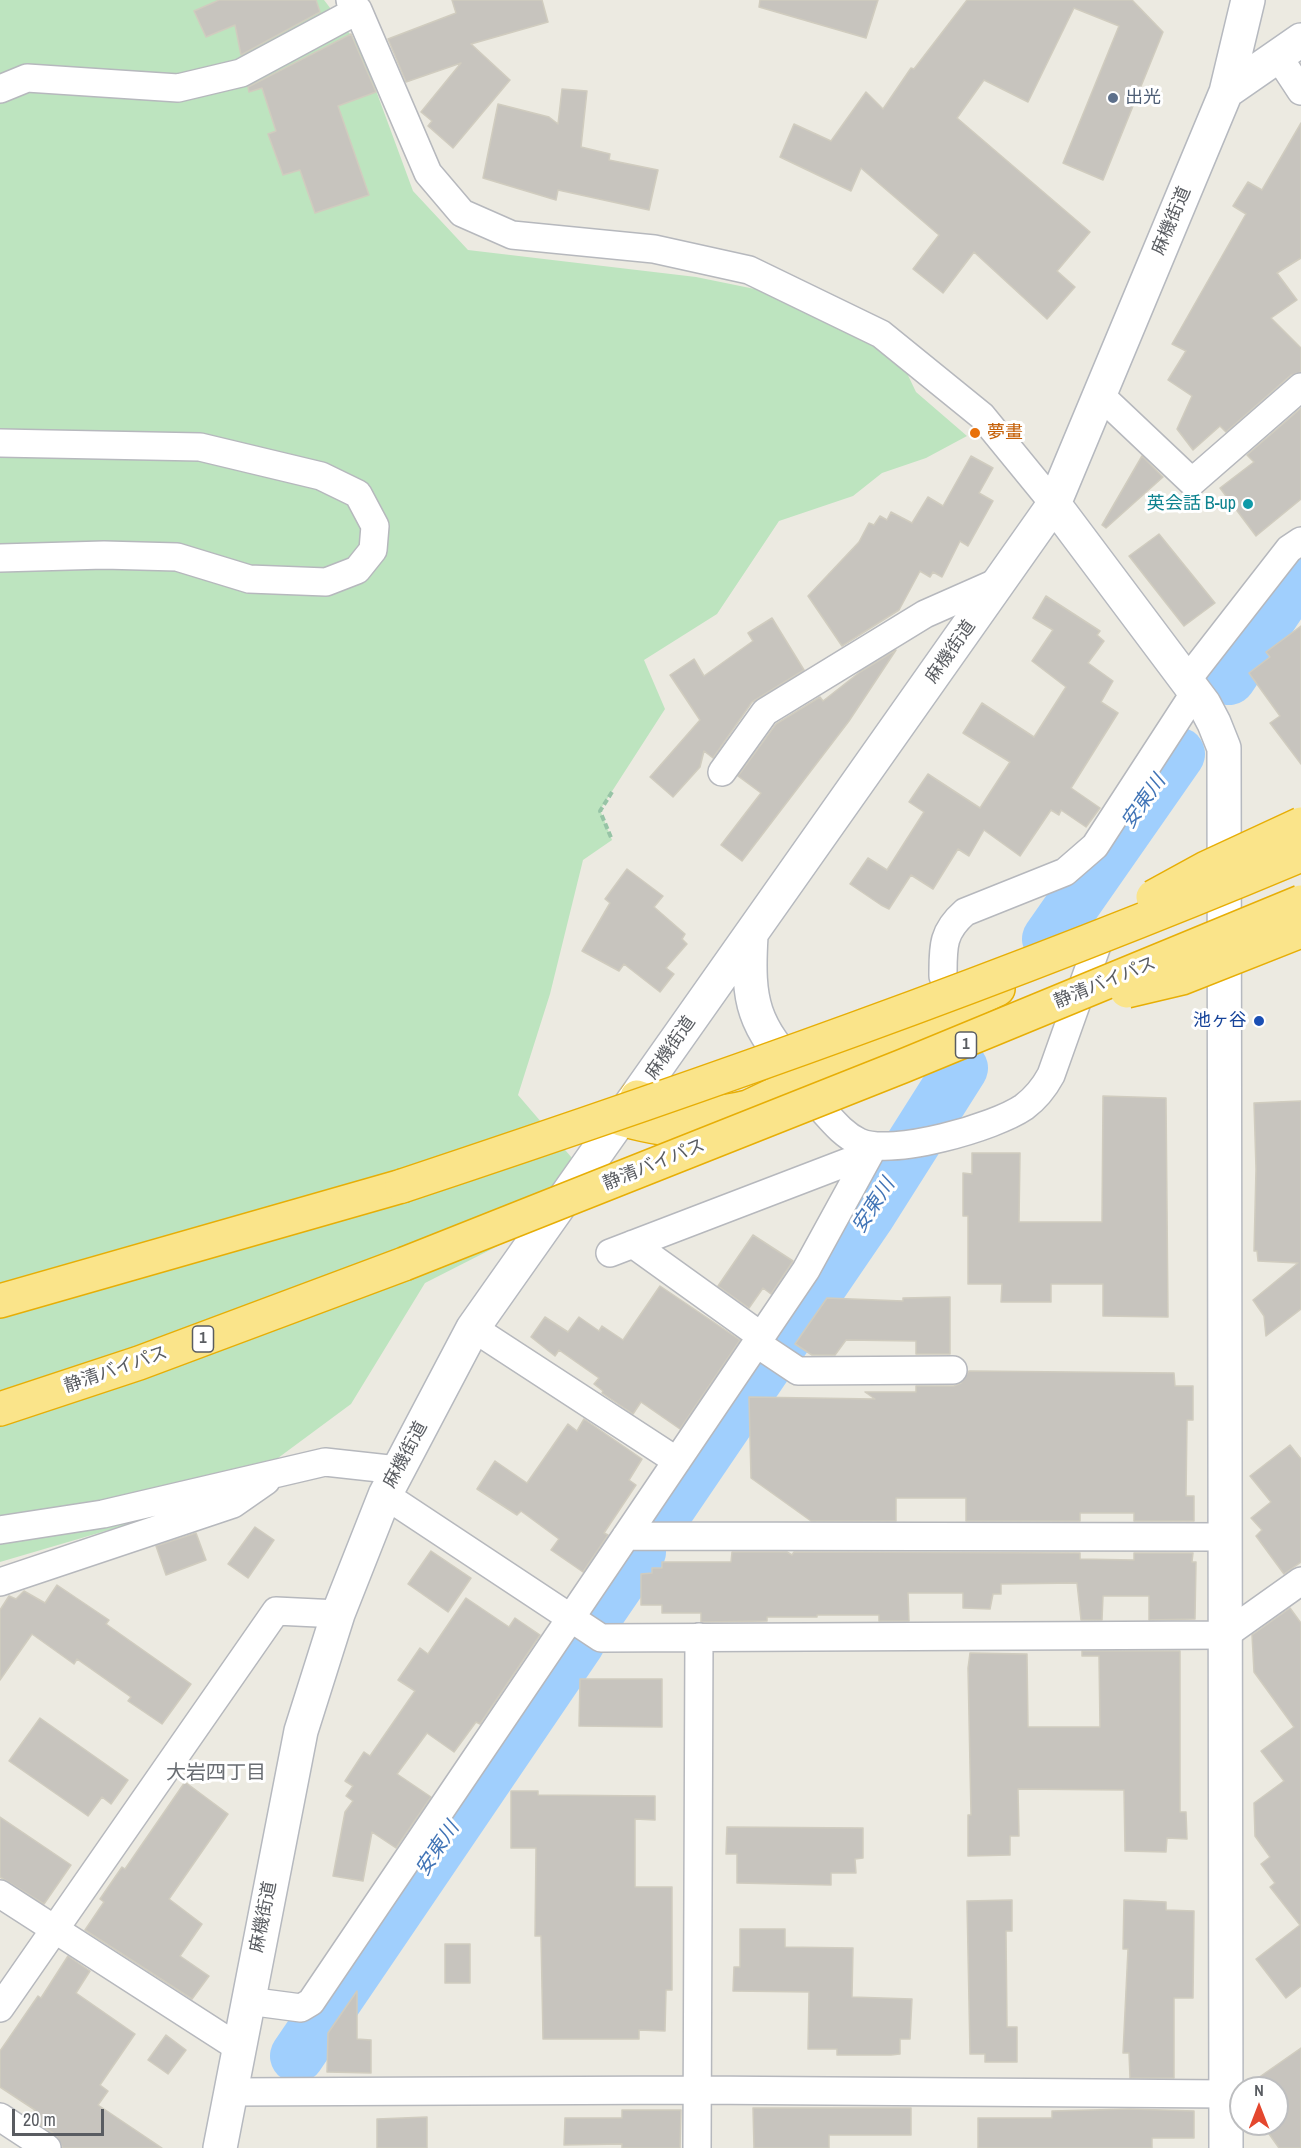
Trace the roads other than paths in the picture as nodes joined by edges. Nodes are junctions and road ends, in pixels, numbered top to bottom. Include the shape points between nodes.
1 (1248, 0) edge
2 (354, 5) edge
3 (1289, 48) edge
4 (0, 89) edge
5 (1301, 91) edge
6 (1227, 92) junction
7 (1301, 387) edge
8 (1100, 395) junction
9 (0, 443) edge
10 (1054, 504) junction
11 (1301, 541) edge
12 (0, 558) edge
13 (1002, 580) junction
14 (1191, 686) junction
15 (722, 772) dead end
16 (1301, 824) edge
17 (1298, 855) edge
18 (1224, 881) junction
19 (1301, 902) edge
20 (1301, 908) edge
21 (1301, 932) edge
22 (751, 936) junction
23 (1099, 940) junction
24 (1224, 940) junction
25 (1050, 956) junction
26 (943, 975) dead end
27 (1080, 999) junction
28 (1014, 1020) junction
29 (812, 1093) junction
30 (629, 1108) junction
31 (874, 1149) junction
32 (0, 1301) edge
33 (472, 1328) junction
34 (759, 1339) junction
35 (953, 1370) dead end
36 (0, 1409) edge
37 (676, 1461) junction
38 (277, 1473) junction
39 (392, 1482) junction
40 (0, 1530) edge
41 (626, 1536) junction
42 (1225, 1537) junction
43 (0, 1582) edge
44 (1298, 1590) edge
45 (338, 1614) junction
46 (570, 1618) junction
47 (1225, 1635) junction
48 (699, 1637) junction
49 (0, 1894) edge
50 (54, 1930) junction
51 (248, 2001) junction
52 (0, 2008) edge
53 (238, 2048) junction
54 (697, 2090) junction
55 (229, 2092) junction
56 (1227, 2094) junction
57 (0, 2117) edge
58 (47, 2148) edge
59 (220, 2148) edge
60 (697, 2148) edge
61 (1226, 2148) edge

1 - 6 street, 麻機街道
2 - 4 street via 241,73 178,88 27,78
2 - 10 street via 428,172 462,213 512,235 654,249 748,270 880,334 982,416
3 - 5 street
3 - 6 street
6 - 8 street, 麻機街道
7 - 8 street via 1192,482
8 - 10 street, 麻機街道
9 - 12 street via 200,447 321,476 358,494 375,526 373,550 357,570 326,582 249,579 177,557
10 - 13 street, 麻機街道
10 - 14 street
11 - 14 street via 1289,549
13 - 15 street via 926,614 765,712
13 - 22 street, 麻機街道
14 - 18 street via 1224,748
14 - 26 street via 1095,846 1065,872 965,912 946,935
16 - 25 highway, 1, bridge via 1206,868
17 - 18 highway, 1
17 - 25 highway, 1, bridge
18 - 23 highway, 1
18 - 24 street
19 - 28 highway, 静清バイパス / 1, bridge
20 - 24 highway, 1
21 - 28 highway, 1, bridge via 1182,978
22 - 29 street via 748,979 754,1009 774,1048
22 - 30 street, 麻機街道
23 - 27 street
23 - 29 highway, 1
24 - 27 highway, 1
24 - 42 street
25 - 32 highway, 1, bridge via 884,1021 402,1186
27 - 29 highway, 1
27 - 31 street via 1042,1091 1023,1108 946,1137
28 - 36 highway, 静清バイパス / 1, bridge via 404,1264 139,1363
29 - 30 highway, 1 via 767,1100 724,1113 695,1115
29 - 31 street via 840,1129
30 - 33 street, 麻機街道
31 - 34 street via 806,1270
31 - 34 street via 622,1248
33 - 37 street
33 - 39 street, 麻機街道
34 - 35 street via 798,1371
34 - 37 street
37 - 41 street
38 - 39 street via 325,1462
38 - 40 street via 103,1514
38 - 43 street via 233,1504
39 - 45 street, 麻機街道
39 - 46 street
41 - 42 street
41 - 46 street
42 - 47 street
44 - 47 street
45 - 50 street via 276,1611
45 - 51 street, 麻機街道 via 301,1731
46 - 48 street via 601,1638
46 - 51 street via 311,2002 301,2008
47 - 48 street
47 - 56 street
48 - 54 street
49 - 50 street
50 - 52 street
50 - 53 street
51 - 53 street, 麻機街道
53 - 55 street, 麻機街道
54 - 55 street
54 - 56 street
54 - 60 street
55 - 59 street, 麻機街道
56 - 61 street
57 - 58 street

